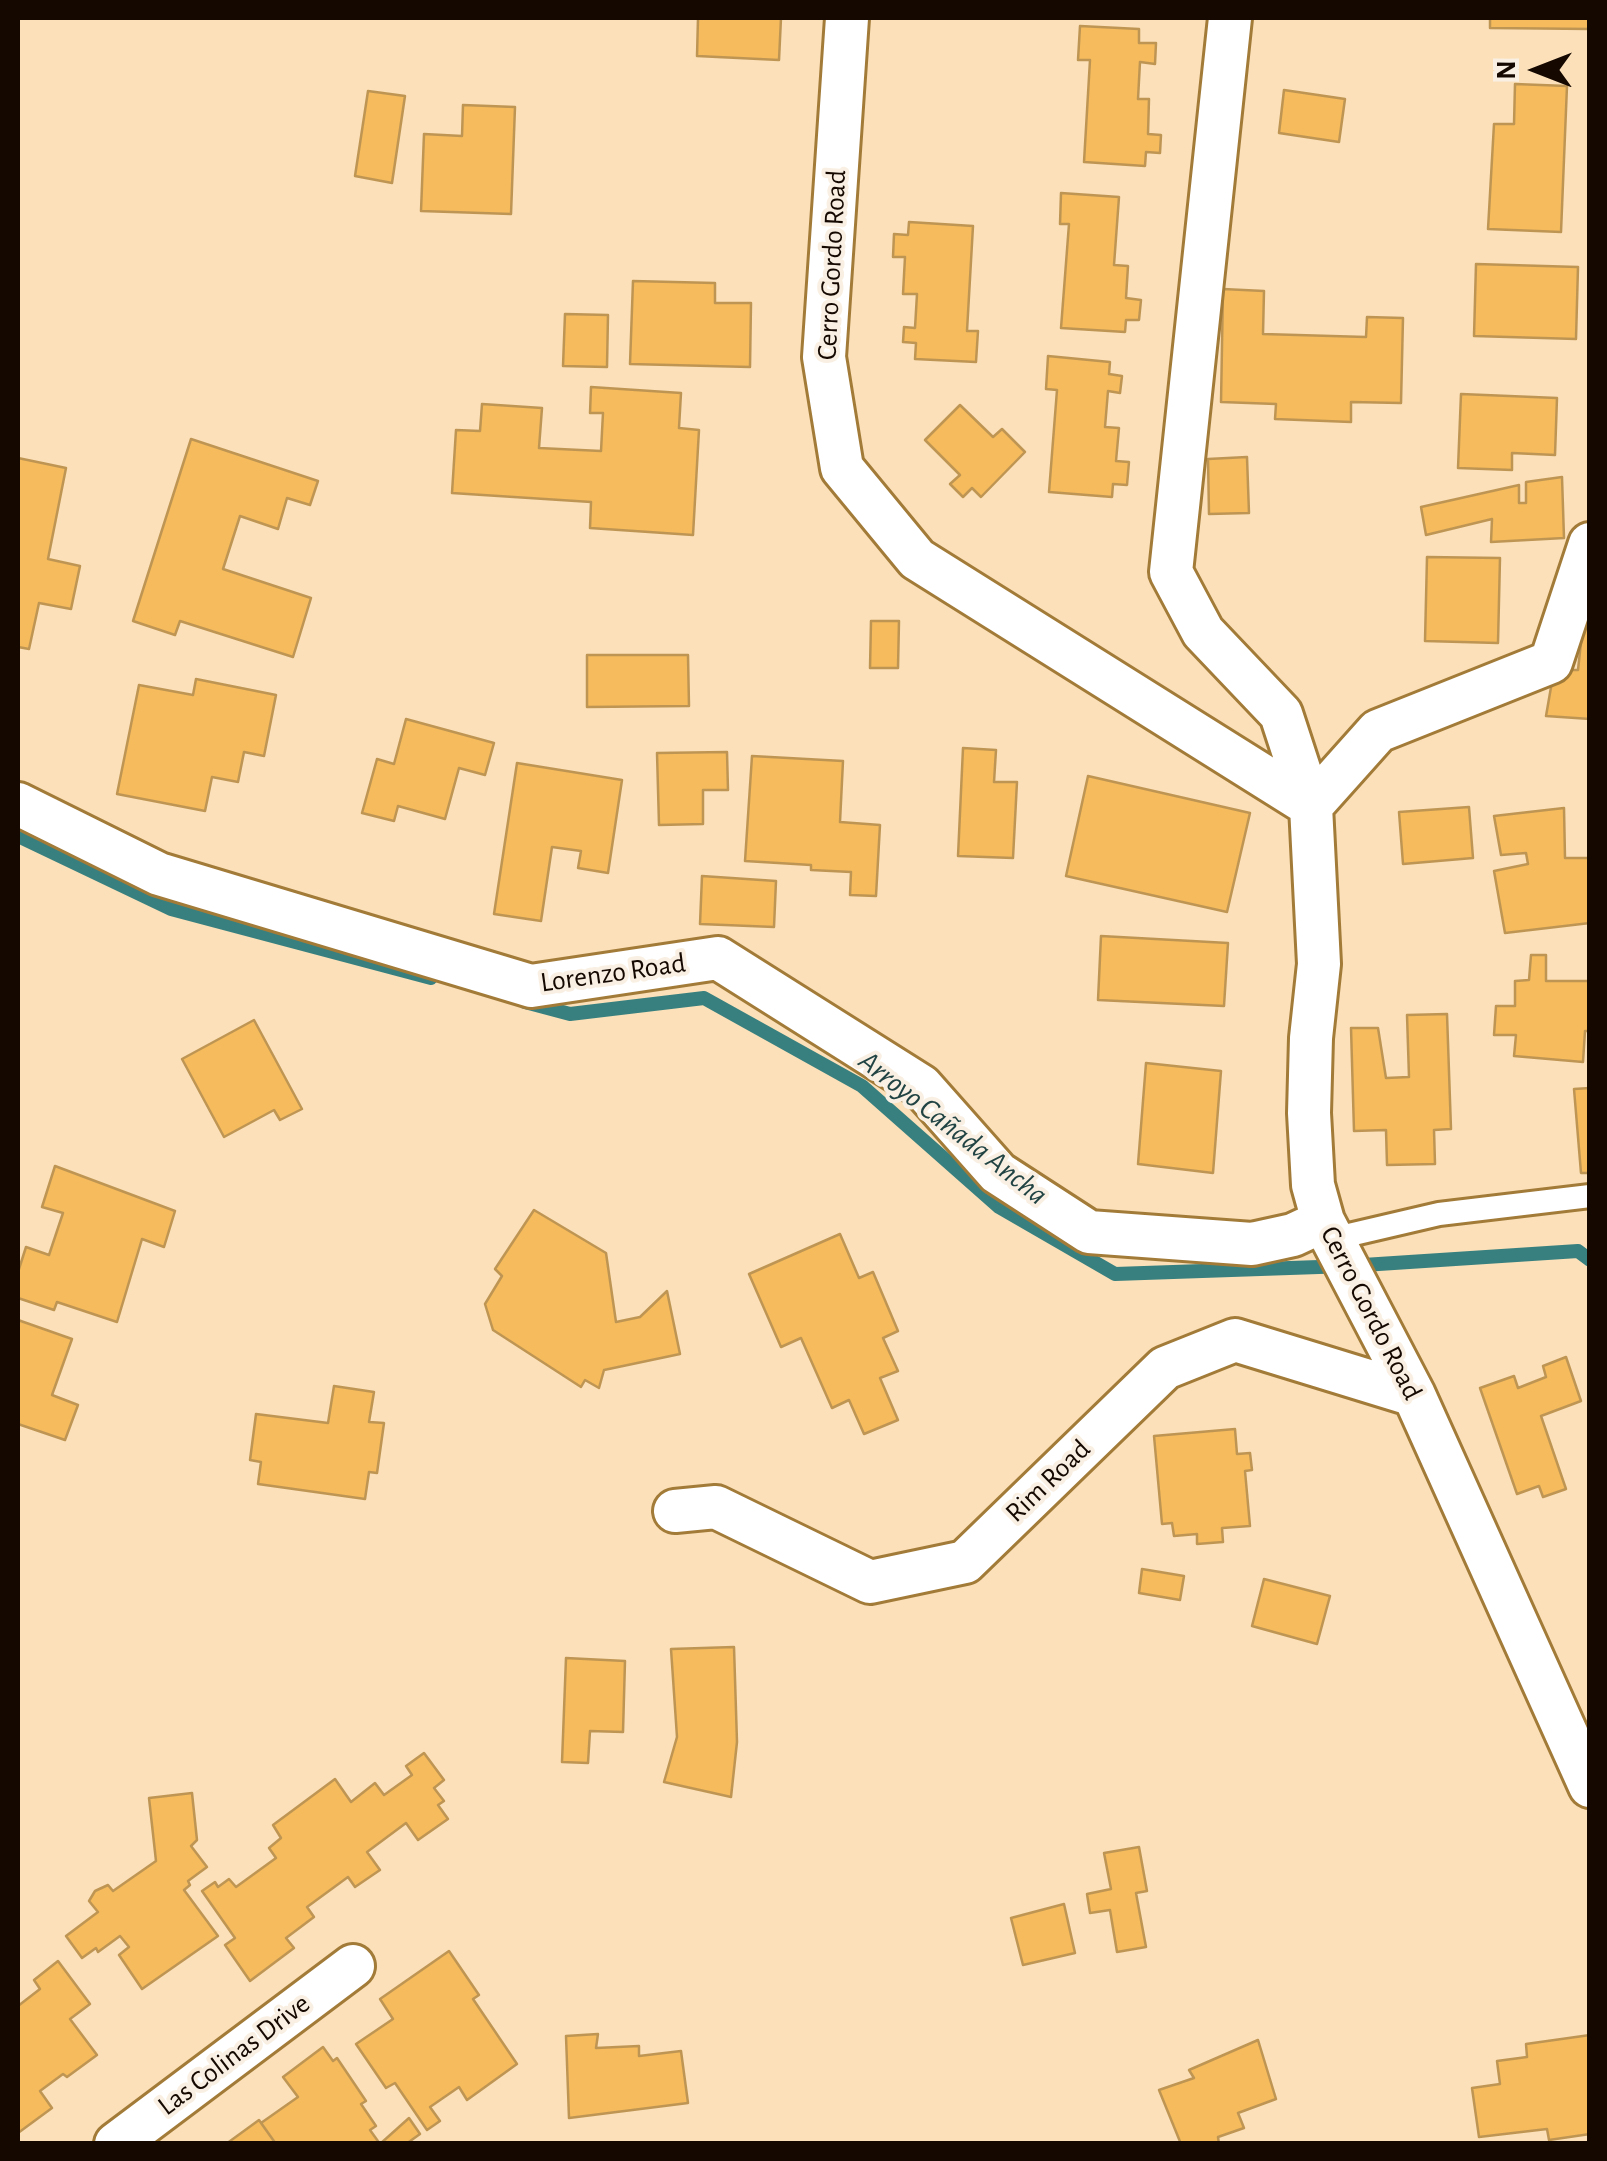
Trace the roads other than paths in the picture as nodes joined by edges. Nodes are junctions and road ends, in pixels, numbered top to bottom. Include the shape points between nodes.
1 (848, 18) edge
2 (1230, 18) edge
3 (1590, 544) edge
4 (18, 804) edge
5 (1311, 806) junction
6 (1590, 1196) edge
7 (1328, 1230) junction
8 (1414, 1395) junction
9 (675, 1512) dead end
10 (1590, 1786) edge
11 (353, 1966) dead end
12 (116, 2144) edge

1 - 5 street, Cerro Gordo Road via 824,357 842,468 917,560
2 - 5 street, Cerro Gordo Road via 1172,572 1204,632 1281,714
3 - 5 street via 1551,662 1378,731
4 - 7 street, Lorenzo Road via 160,874 532,986 718,958 922,1086 998,1173 1089,1232 1252,1244
5 - 7 street, Cerro Gordo Road via 1320,964 1309,1113 1313,1186
6 - 7 lane
7 - 8 street, Cerro Gordo Road
8 - 9 street, Rim Road via 1236,1340 1165,1368 965,1562 870,1582 716,1506
8 - 10 street, Cerro Gordo Road
11 - 12 street, Las Colinas Drive

